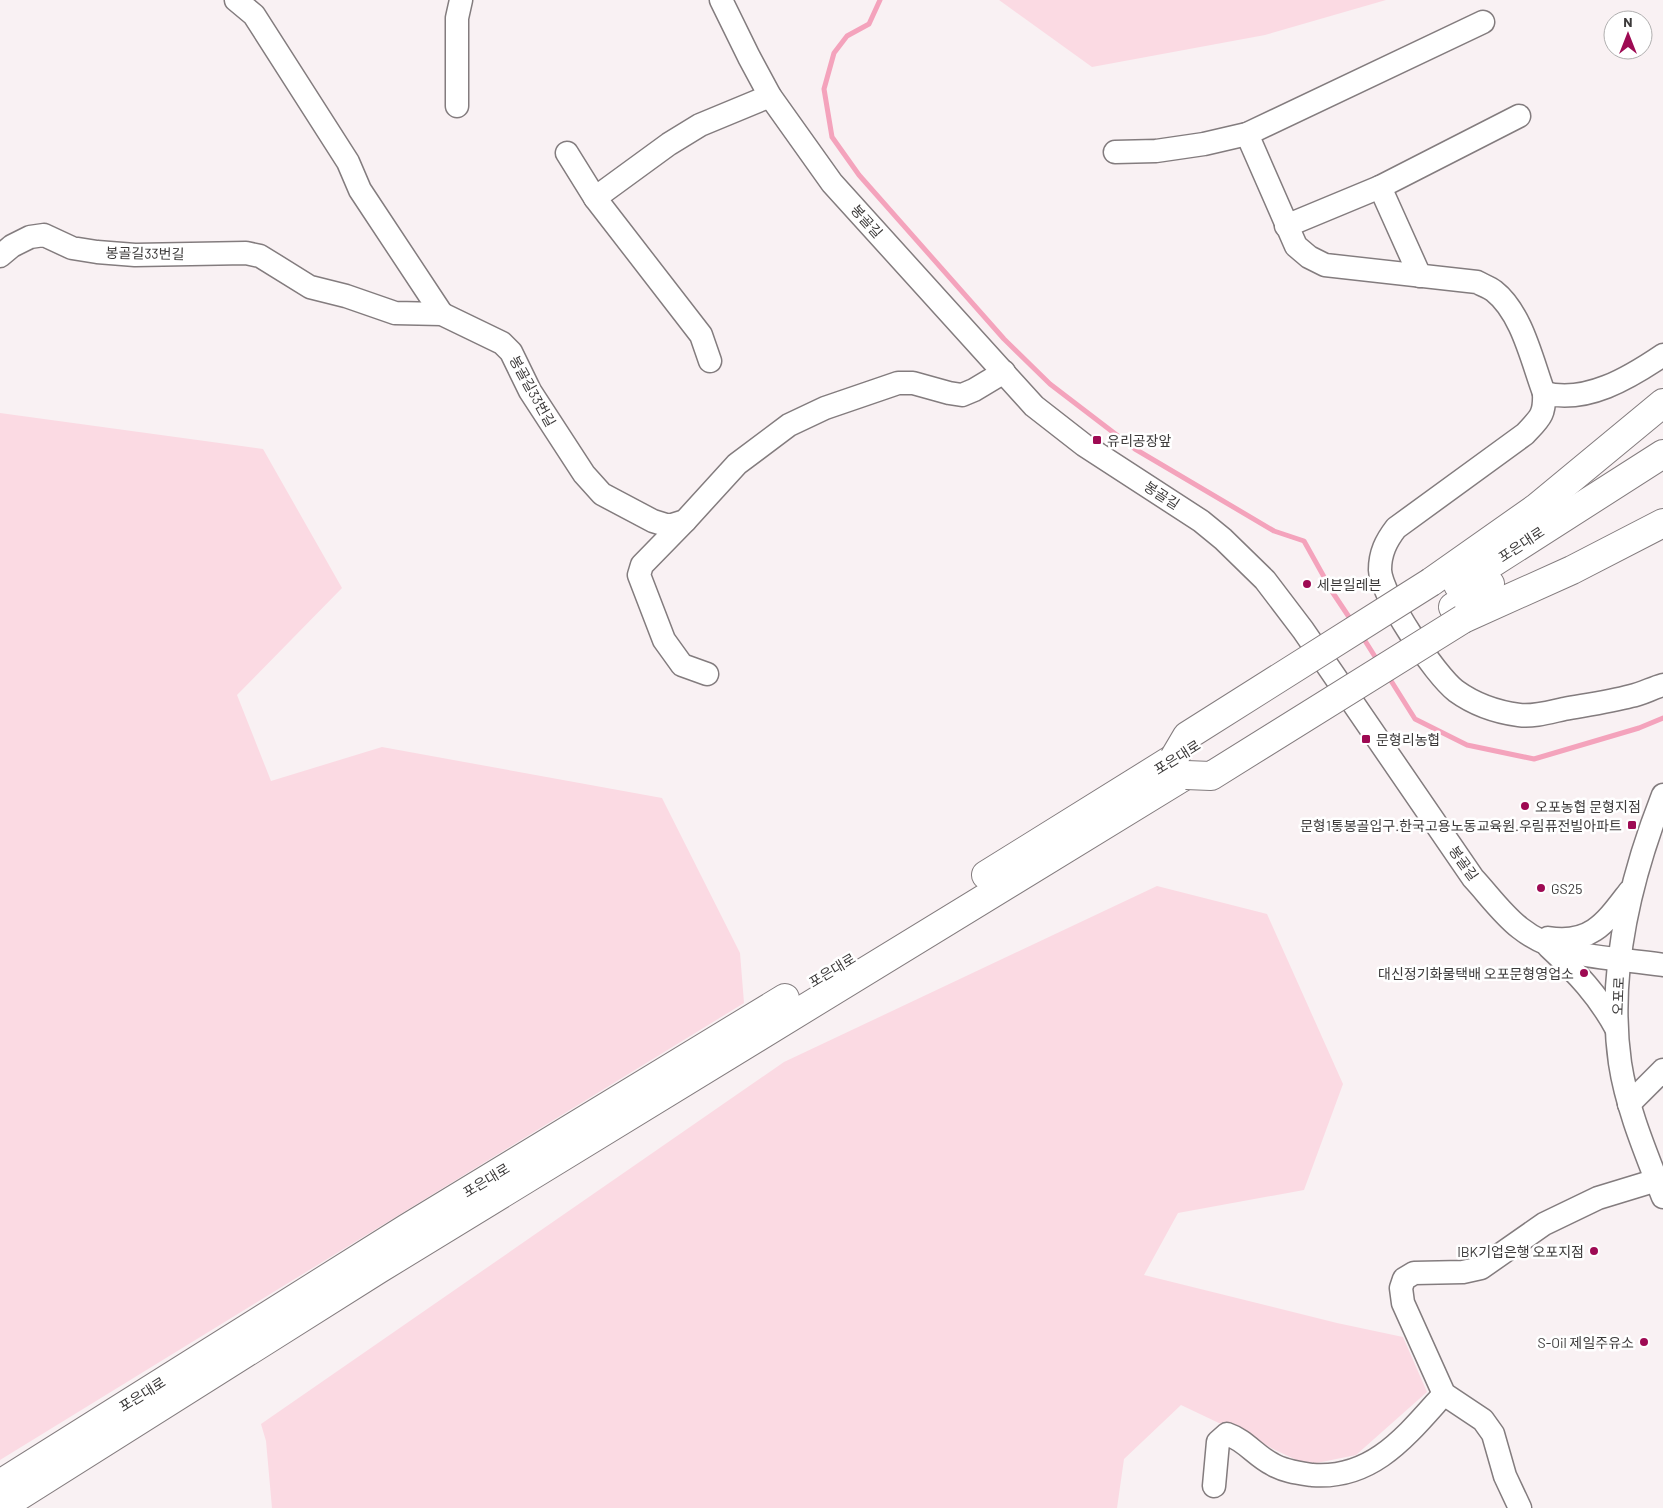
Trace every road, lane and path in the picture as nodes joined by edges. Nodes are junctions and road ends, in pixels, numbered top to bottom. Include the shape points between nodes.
1 (236, 0) edge
2 (461, 0) edge
3 (721, 0) edge
4 (1483, 22) dead end
5 (770, 96) junction
6 (457, 106) dead end
7 (1519, 116) dead end
8 (1247, 134) junction
9 (567, 152) dead end
10 (1116, 152) dead end
11 (1380, 187) junction
12 (595, 198) junction
13 (1286, 226) junction
14 (0, 256) edge
15 (1420, 276) junction
16 (442, 314) junction
17 (1663, 355) edge
18 (710, 361) dead end
19 (1004, 372) junction
20 (1544, 393) junction
21 (1663, 403) edge
22 (1663, 454) edge
23 (1663, 476) edge
24 (685, 521) junction
25 (1663, 523) edge
26 (1447, 601) junction
27 (707, 674) dead end
28 (1663, 684) edge
29 (1180, 767) junction
30 (1663, 795) edge
31 (1633, 886) junction
32 (1537, 939) junction
33 (1619, 960) junction
34 (1663, 966) edge
35 (1617, 1030) junction
36 (1663, 1070) edge
37 (1629, 1104) junction
38 (1660, 1188) edge
39 (1444, 1394) junction
40 (0, 1484) edge
41 (1214, 1486) dead end
42 (0, 1508) edge
43 (1520, 1508) edge

1 - 16 street via 254,15 348,162 360,190
2 - 6 street via 457,18
3 - 5 street, 봉골길
4 - 8 street
5 - 12 street via 700,125
5 - 19 street, 봉골길 via 832,183
7 - 11 street
8 - 10 street via 1204,144
8 - 13 street
9 - 12 street
11 - 13 street
11 - 15 street
12 - 18 street via 701,335
13 - 15 street via 1296,246 1325,265
14 - 16 street, 봉골길33번길 via 30,237 44,235 72,248 97,252 246,252 260,256 310,287 395,313
15 - 20 street via 1476,282 1493,290 1518,323
16 - 24 street, 봉골길33번길 via 502,343 511,352 530,391 584,474 602,494 653,521 669,526
17 - 20 street via 1607,387 1578,395
19 - 24 street via 962,395 913,383 898,383 816,412 790,425 738,464
19 - 32 street, 봉골길 via 1034,406 1059,427 1201,521 1265,580 1303,630 1473,878 1504,913
20 - 28 street via 1545,409 1525,434 1396,528 1382,553 1380,571 1386,593 1438,674 1455,690 1496,711 1522,716 1548,712 1633,696
21 - 26 highway via 1536,508
22 - 26 highway, 포은대로
23 - 26 highway, 포은대로
24 - 27 street via 642,565 639,575 664,640 682,664
25 - 26 highway via 1572,570
26 - 29 highway, bridge via 1187,736
26 - 29 highway, bridge via 1210,776
29 - 40 highway, 포은대로 via 920,917 398,1233
29 - 42 highway, 포은대로
30 - 31 street, 오포로
31 - 32 street via 1607,921 1596,930 1582,936
31 - 33 street, 오포로
32 - 33 street, 봉골길 via 1568,951
32 - 35 street via 1583,979
33 - 34 street, 봉골길
33 - 35 street, 오포로
35 - 37 street, 오포로
36 - 37 street
37 - 38 street, 오포로
38 - 39 street via 1598,1198 1544,1224 1481,1268 1463,1272 1414,1273 1404,1279 1401,1288 1404,1303
39 - 41 street via 1404,1438 1374,1461 1351,1472 1328,1476 1300,1474 1272,1465 1236,1437 1227,1434 1218,1442
39 - 43 street via 1483,1420 1493,1434 1505,1476

